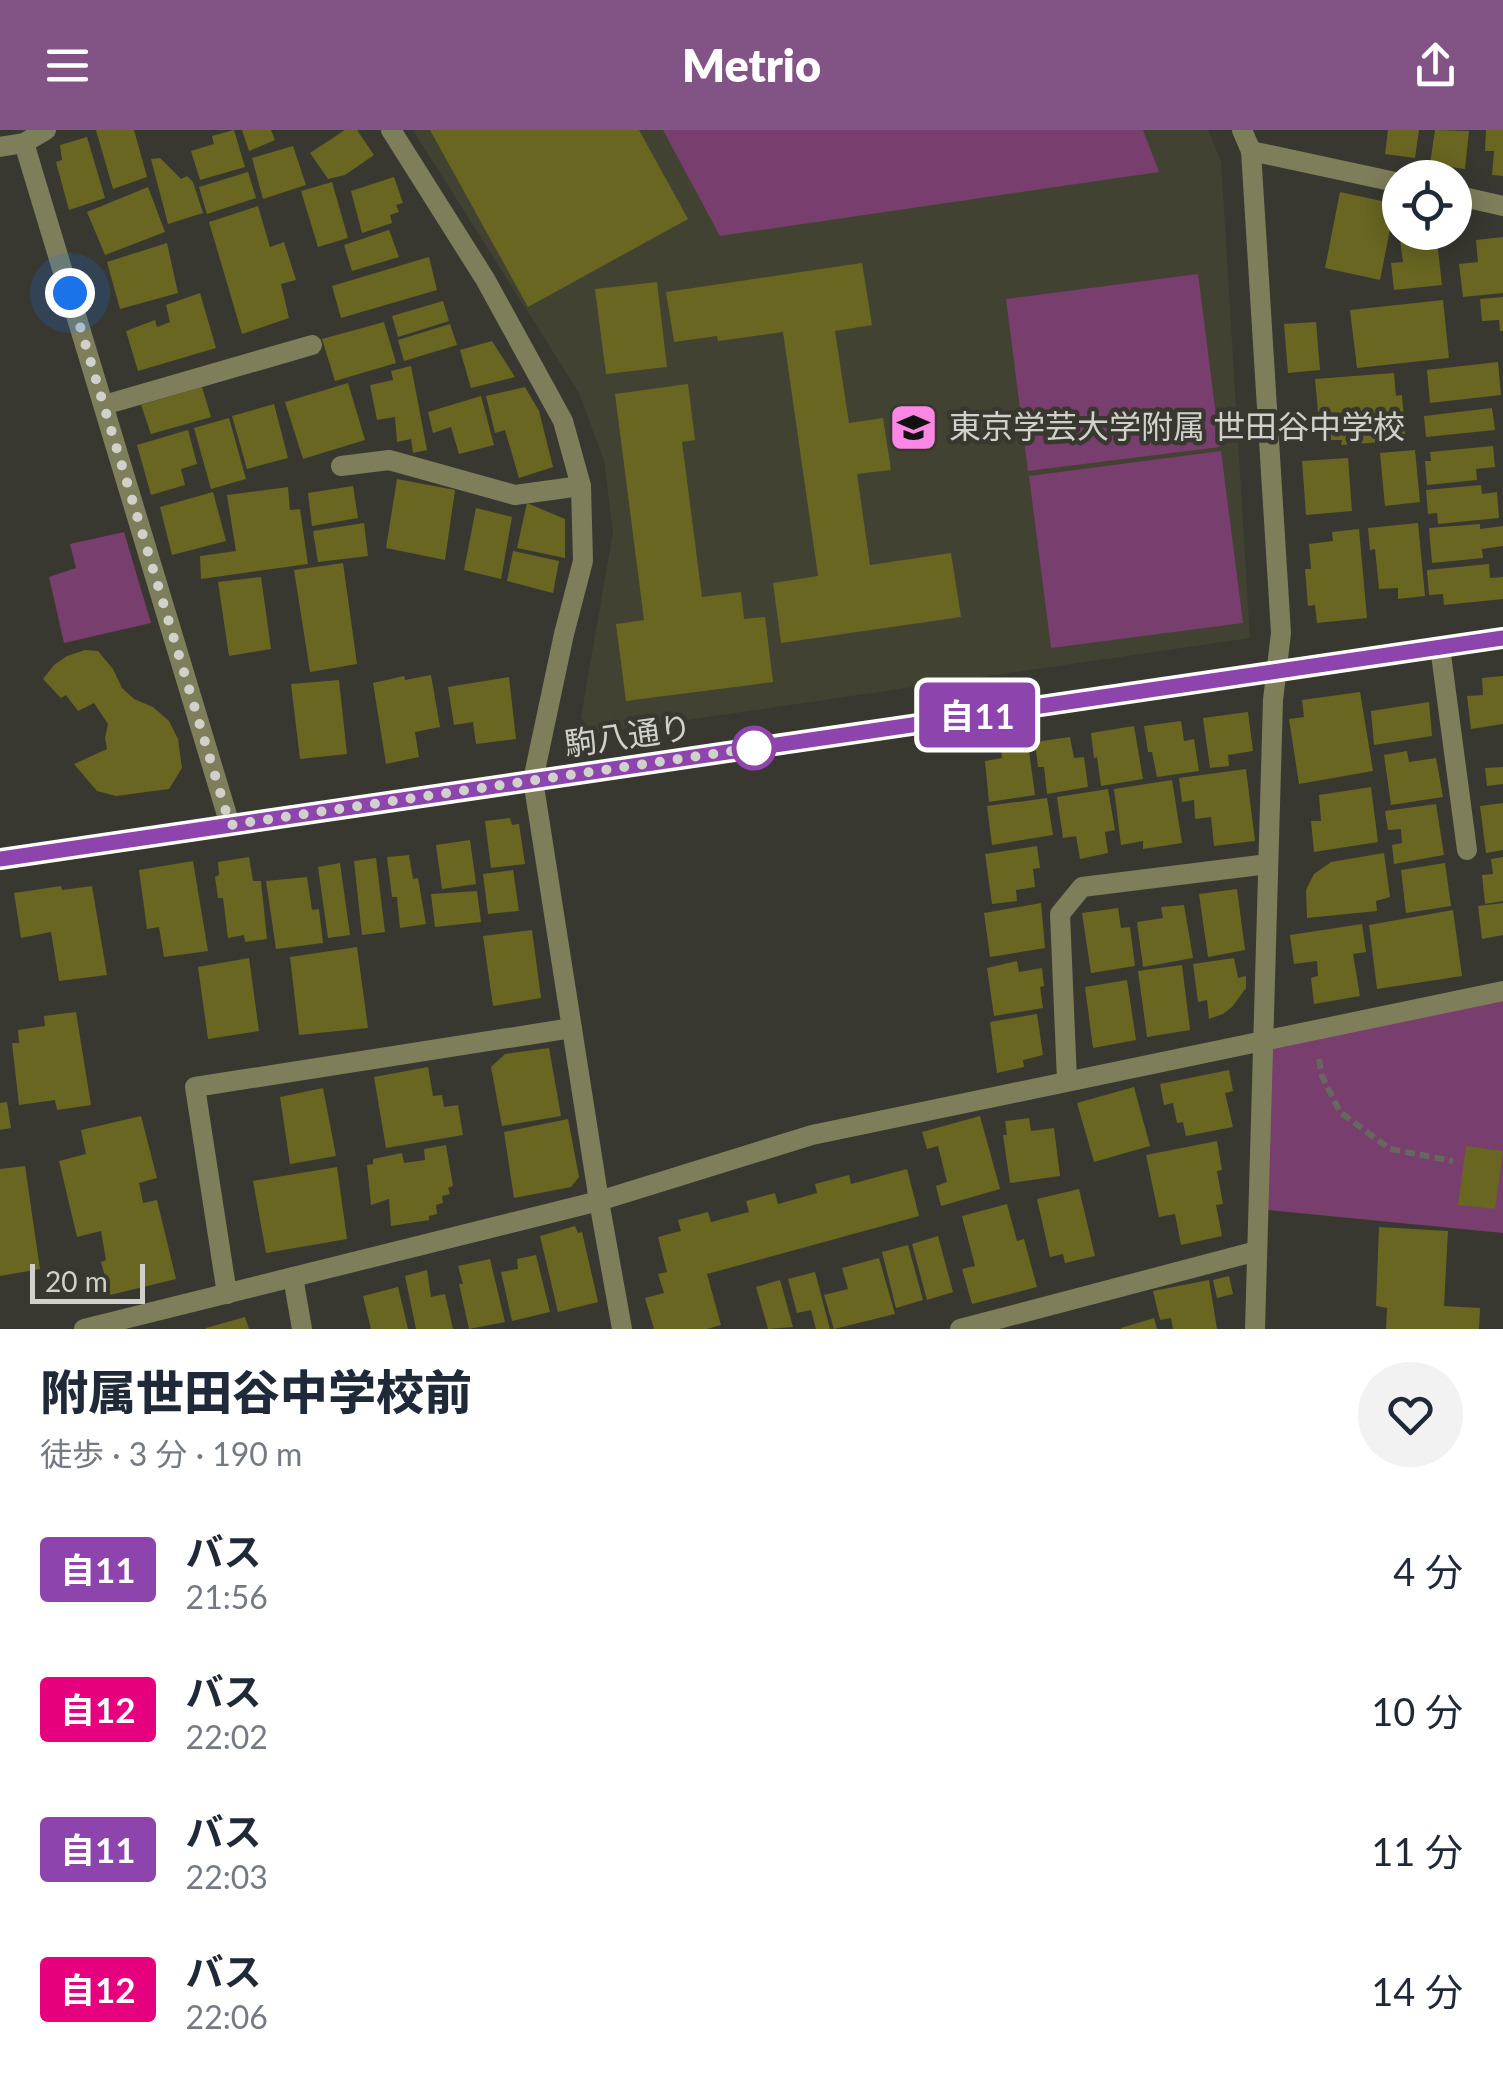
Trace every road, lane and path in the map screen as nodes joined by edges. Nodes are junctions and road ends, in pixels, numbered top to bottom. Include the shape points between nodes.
1 (46, 130) edge
2 (390, 130) edge
3 (1242, 130) edge
4 (24, 143) junction
5 (0, 147) edge
6 (1251, 151) junction
7 (1382, 179) edge
8 (1472, 199) edge
9 (1503, 206) edge
10 (312, 345) dead end
11 (104, 406) junction
12 (341, 466) dead end
13 (582, 486) junction
14 (1503, 638) edge
15 (1440, 647) junction
16 (1276, 672) junction
17 (532, 780) junction
18 (230, 825) junction
19 (1467, 850) dead end
20 (0, 859) edge
21 (1268, 864) junction
22 (1503, 991) edge
23 (572, 1028) junction
24 (1313, 1030) junction
25 (1263, 1040) junction
26 (1066, 1081) junction
27 (1453, 1161) dead end
28 (599, 1201) junction
29 (1256, 1251) junction
30 (292, 1277) junction
31 (227, 1294) junction
32 (84, 1329) edge
33 (302, 1329) edge
34 (622, 1329) edge
35 (960, 1329) edge
36 (1255, 1329) edge

1 - 4 street
2 - 13 street via 485,279 563,421
3 - 6 street
4 - 5 street
4 - 11 street
6 - 7 street
6 - 16 street via 1281,633
8 - 9 street
10 - 11 street
11 - 18 street
12 - 13 street via 389,460 516,495
13 - 17 street via 584,561
14 - 15 street, 駒八通り
15 - 16 street, 駒八通り
15 - 19 street
16 - 17 street, 駒八通り
16 - 21 street
17 - 18 street, 駒八通り
17 - 23 street
18 - 20 street, 駒八通り
21 - 25 street
21 - 26 street via 1082,888 1060,914
22 - 24 street
23 - 28 street
23 - 31 street via 196,1087
24 - 25 street
24 - 27 path via 1322,1076 1340,1112 1390,1149
25 - 26 street
25 - 29 street
26 - 28 street via 812,1134
28 - 30 street
28 - 34 street
29 - 35 street
29 - 36 street
30 - 31 street
30 - 33 street
31 - 32 street

